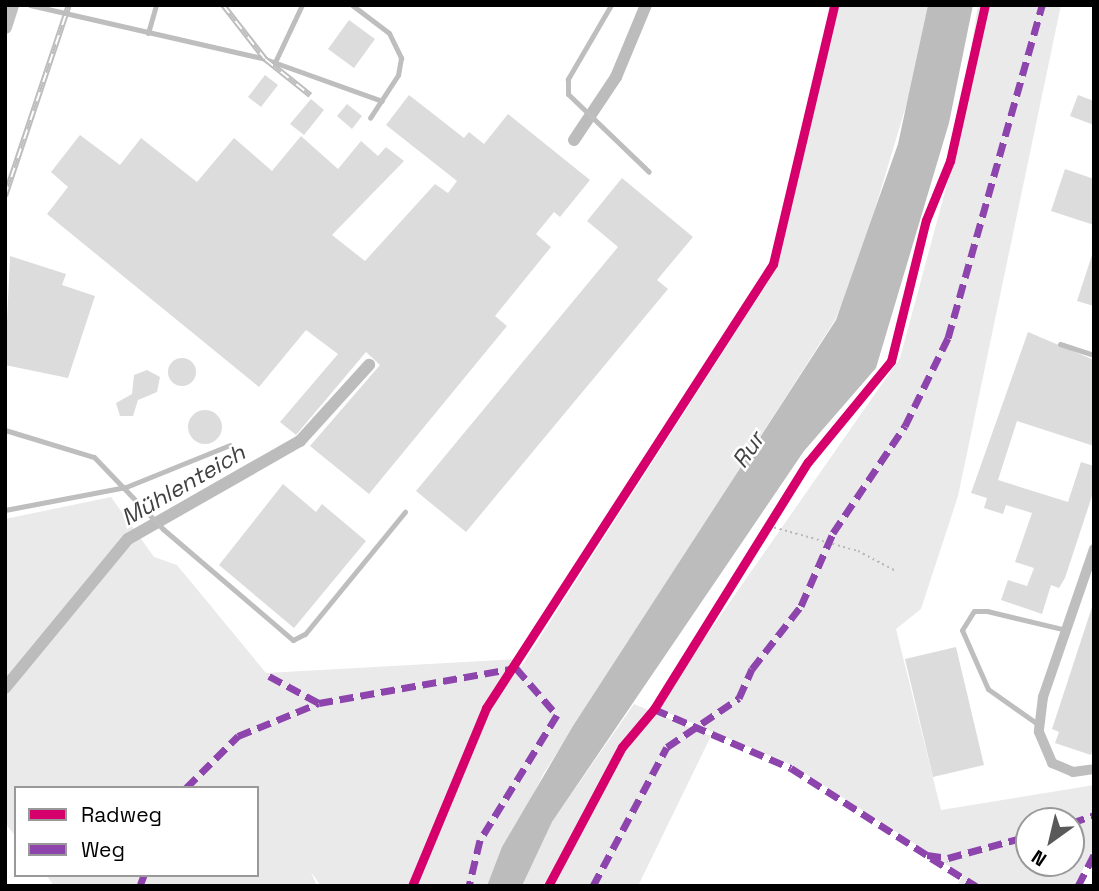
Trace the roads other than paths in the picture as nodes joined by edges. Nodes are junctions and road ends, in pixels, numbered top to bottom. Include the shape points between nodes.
1 (12, 5) edge
2 (30, 5) edge
3 (156, 5) edge
4 (302, 5) edge
5 (352, 5) edge
6 (611, 5) edge
7 (42, 7) edge
8 (5, 27) edge
9 (148, 33) junction
10 (275, 62) junction
11 (382, 101) junction
12 (370, 118) dead end
13 (649, 172) dead end
14 (1060, 344) dead end
15 (1094, 355) edge
16 (5, 430) edge
17 (230, 445) dead end
18 (126, 487) junction
19 (5, 510) edge
20 (405, 512) dead end
21 (1094, 549) edge
22 (1066, 630) junction
23 (1039, 725) junction
24 (1094, 769) edge

1 - 8 main road
2 - 7 lane
3 - 9 lane
4 - 10 lane
5 - 11 lane via 397,44 398,75
6 - 13 lane via 568,79 568,94
7 - 9 lane
9 - 10 lane
10 - 11 lane
11 - 12 lane
14 - 15 lane
16 - 18 lane via 94,457
17 - 18 lane
18 - 19 lane
18 - 20 lane via 163,529 293,640 305,634
21 - 22 street
22 - 23 street via 1043,696
22 - 23 lane via 987,611 974,611 962,630 988,689
23 - 24 street via 1052,763 1073,772

